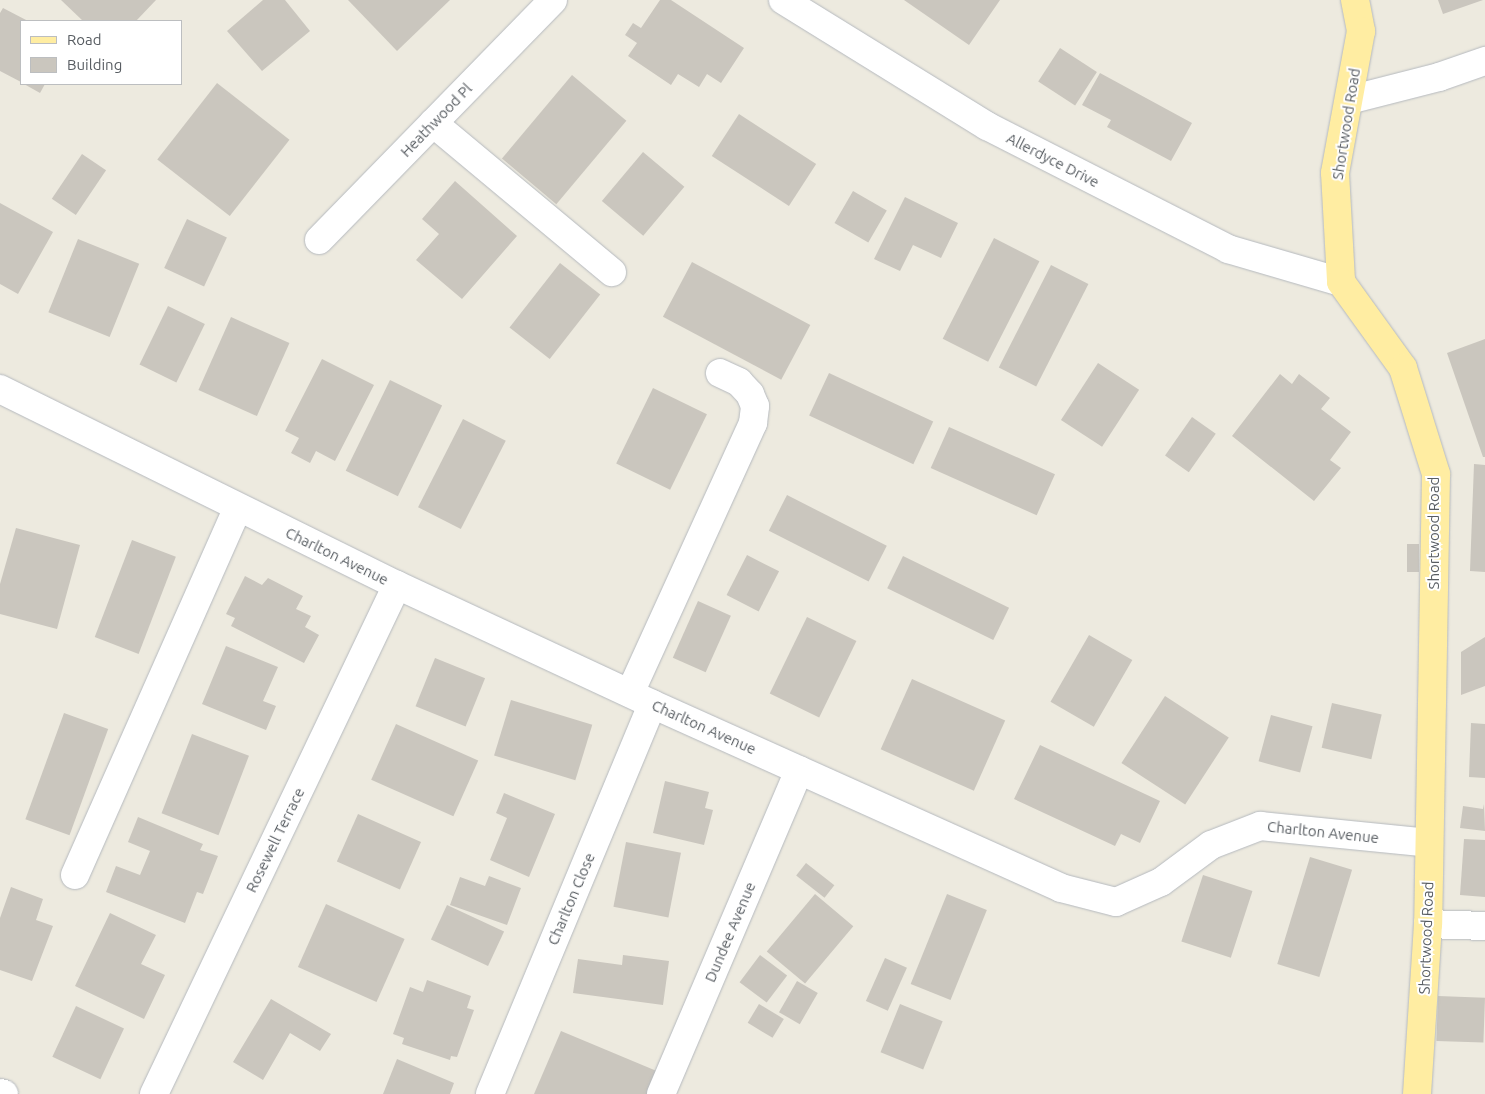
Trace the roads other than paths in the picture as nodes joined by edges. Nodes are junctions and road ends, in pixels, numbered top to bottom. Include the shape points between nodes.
1 (553, 0) edge
2 (783, 0) edge
3 (1355, 0) edge
4 (1485, 61) edge
5 (1349, 100) junction
6 (433, 123) junction
7 (319, 240) dead end
8 (612, 272) dead end
9 (1341, 282) junction
10 (720, 373) dead end
11 (0, 389) edge
12 (238, 507) junction
13 (397, 586) junction
14 (641, 699) junction
15 (798, 770) junction
16 (1429, 844) junction
17 (74, 875) dead end
18 (1428, 924) junction
19 (1485, 926) edge
20 (0, 1093) edge
21 (4, 1094) edge
22 (154, 1094) edge
23 (490, 1094) edge
24 (661, 1094) edge
25 (1417, 1094) edge

1 - 6 street, Heathwood Pl
2 - 9 street, Allerdyce Drive via 987,126 1228,249
3 - 5 main road, Shortwood Road via 1361,31
4 - 5 street via 1439,77
5 - 9 main road, Shortwood Road via 1335,173
6 - 7 street, Heathwood Pl
6 - 8 street
9 - 16 main road, Shortwood Road via 1402,368 1436,474
10 - 14 street, Charlton Close via 739,382 750,394 755,406 754,423
11 - 12 street, Charlton Avenue
12 - 13 street, Charlton Avenue
12 - 17 street
13 - 14 street, Charlton Avenue
13 - 22 street, Rosewell Terrace
14 - 15 street, Charlton Avenue
14 - 23 street, Charlton Close
15 - 16 street, Charlton Avenue via 1061,888 1116,902 1161,882 1210,845 1260,826
15 - 24 street, Dundee Avenue
16 - 18 main road, Shortwood Road
18 - 19 street
18 - 25 main road, Shortwood Road
20 - 21 street

